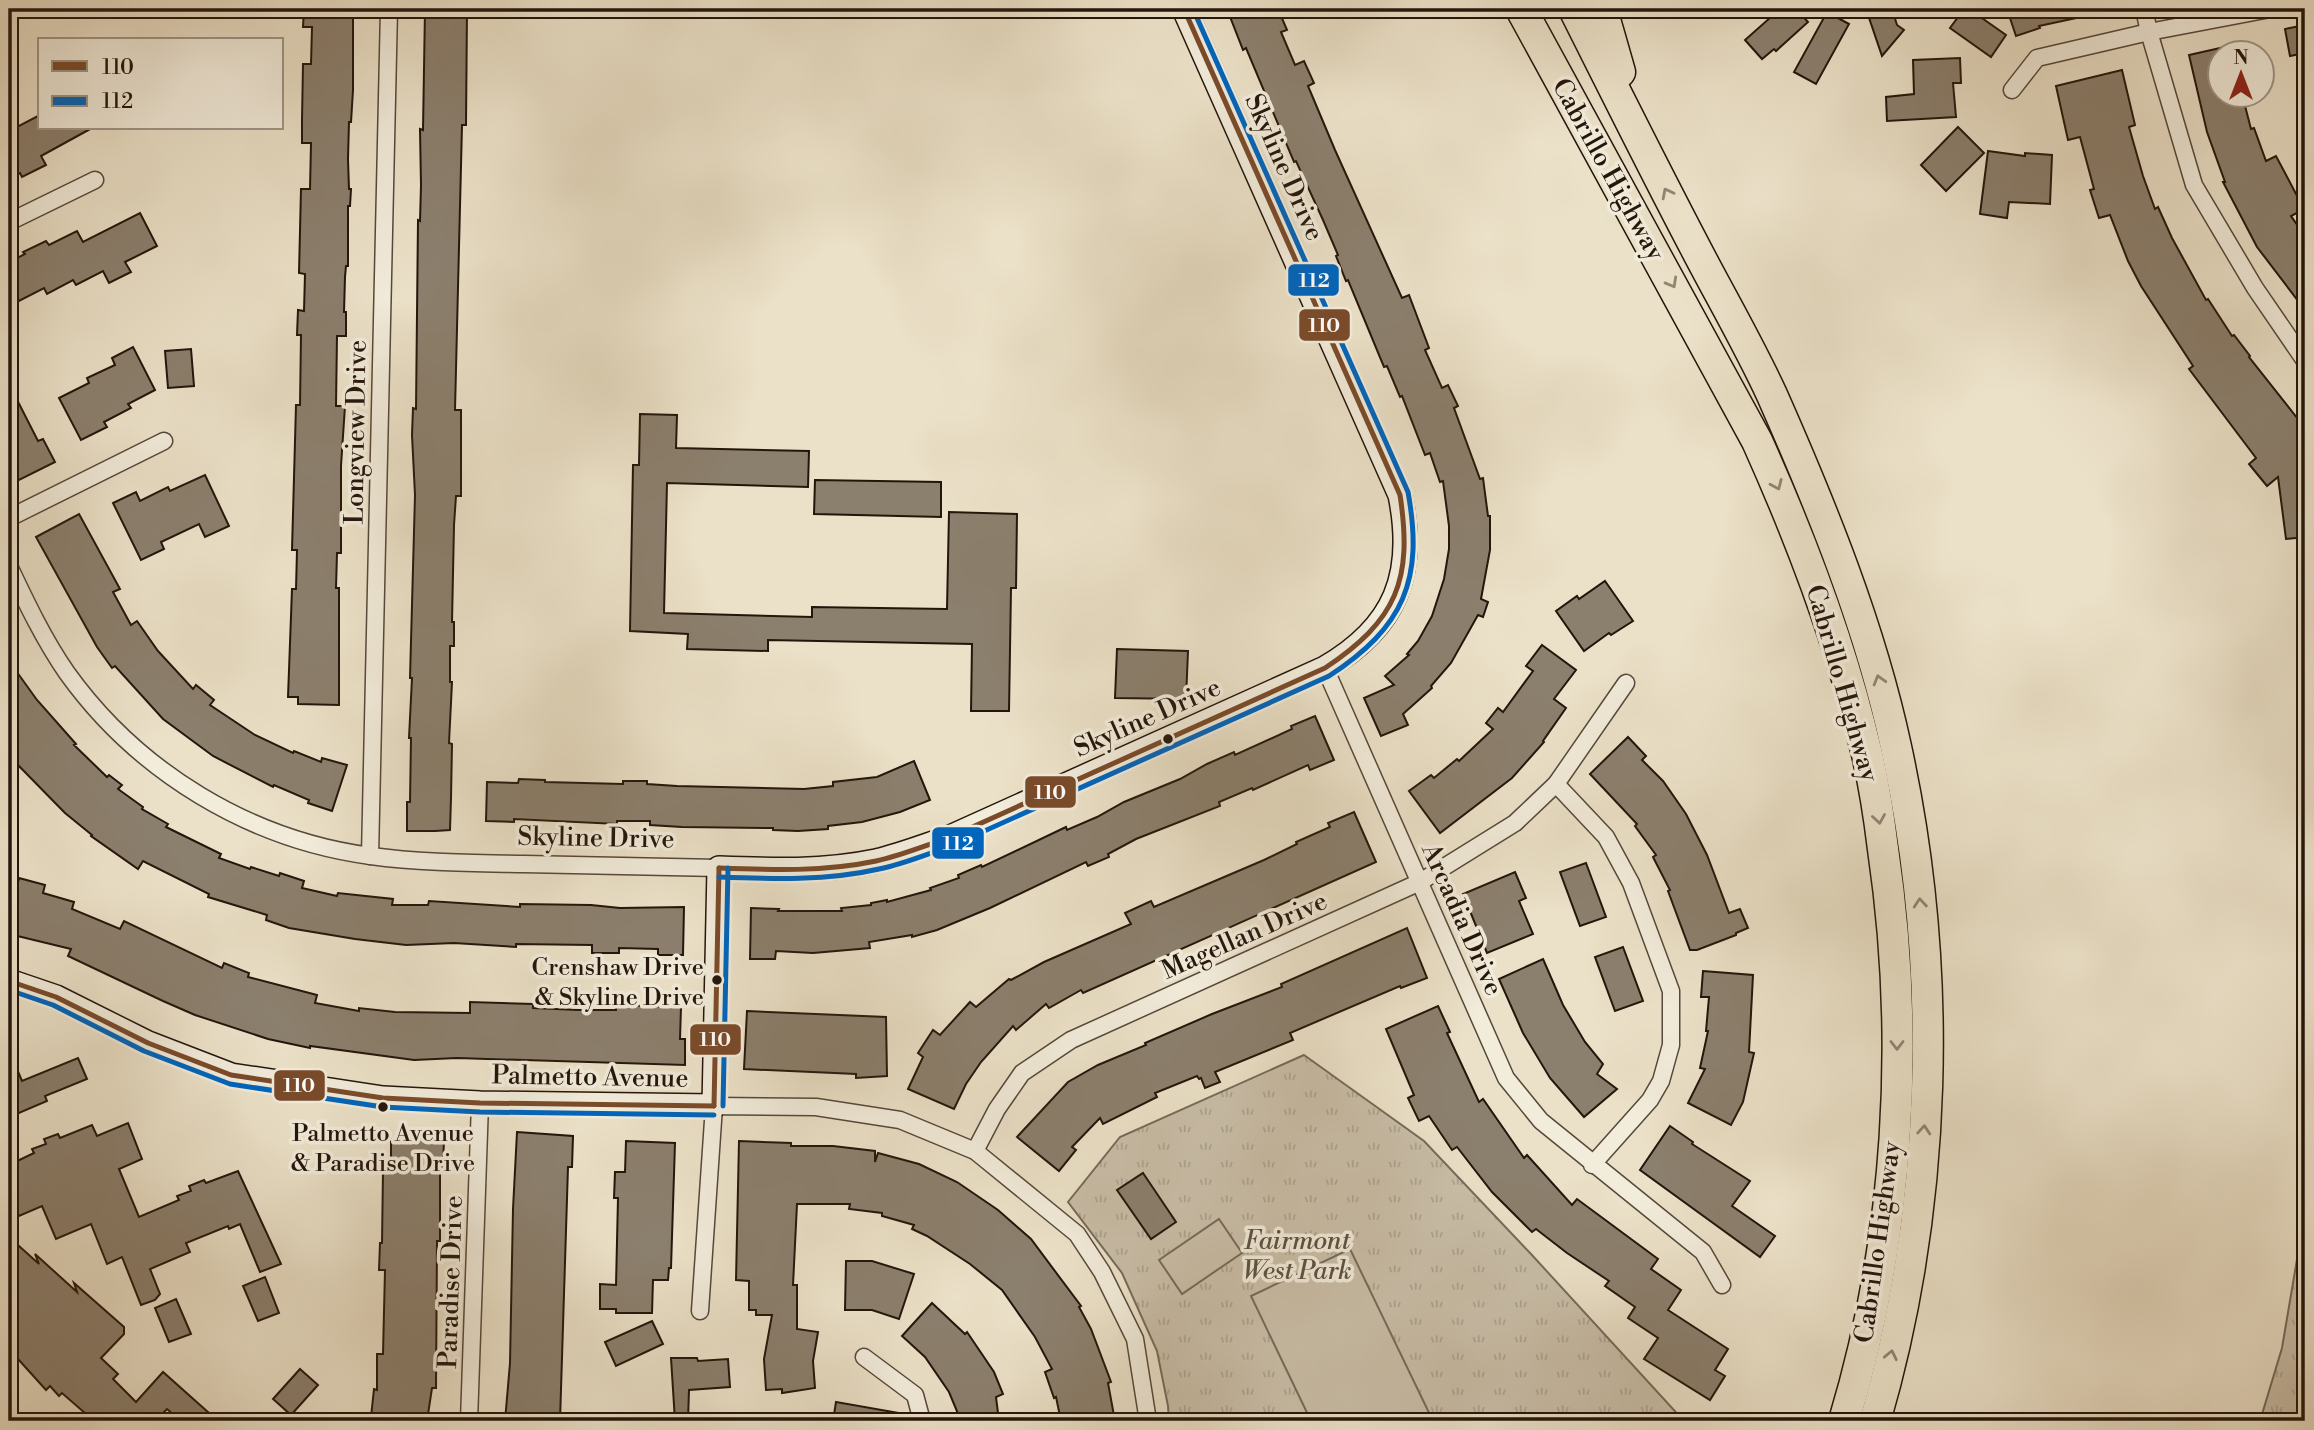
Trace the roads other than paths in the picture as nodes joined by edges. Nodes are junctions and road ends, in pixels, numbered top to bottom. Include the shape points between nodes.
1 (389, 9) edge
2 (1184, 9) edge
3 (1521, 9) edge
4 (1574, 9) edge
5 (1602, 9) edge
6 (2144, 9) edge
7 (2270, 9) edge
8 (2148, 32) junction
9 (2012, 90) dead end
10 (1638, 137) junction
11 (95, 180) dead end
12 (9, 222) edge
13 (2305, 361) edge
14 (164, 441) dead end
15 (9, 518) edge
16 (9, 566) edge
17 (1325, 668) junction
18 (1626, 683) dead end
19 (1556, 784) junction
20 (370, 856) junction
21 (719, 868) junction
22 (1420, 882) junction
23 (9, 981) edge
24 (480, 1103) junction
25 (714, 1106) junction
26 (975, 1151) junction
27 (1592, 1164) junction
28 (1722, 1285) dead end
29 (700, 1311) dead end
30 (864, 1357) dead end
31 (469, 1421) edge
32 (922, 1421) edge
33 (1148, 1421) edge
34 (1844, 1421) edge
35 (1875, 1421) edge

1 - 20 street, Longview Drive
2 - 17 street, Skyline Drive via 1400,495 1406,542 1396,595 1367,637
3 -> 34 highway, Cabrillo Highway via 1757,441 1831,625 1867,753 1895,949 1896,1101 1877,1274
4 - 10 highway, Cabrillo Highway
5 - 10 highway
6 - 8 street
7 - 8 street
8 - 9 street via 2037,58
8 - 13 street via 2194,185
35 -> 10 highway, Cabrillo Highway via 1906,1279 1926,1102 1924,947 1918,877 1896,747 1850,590 1776,404
11 - 12 street
14 - 15 street
16 - 20 street, Skyline Drive via 66,671 91,704 153,762 255,825
17 - 21 street, Skyline Drive via 911,851 839,867
17 - 22 street, Arcadia Drive
18 - 19 street, Magellan Drive
19 - 22 street, Magellan Drive via 1515,823
19 - 27 street via 1606,836 1631,883 1671,991 1671,1045 1661,1081 1650,1100
20 - 21 street, Skyline Drive via 433,862
21 - 25 street
22 - 26 street, Magellan Drive via 1071,1040 1022,1073
22 - 27 street, Arcadia Drive via 1506,1078 1541,1121
23 - 24 street, Palmetto Avenue via 56,997 148,1043 231,1075 383,1098
24 - 25 street, Palmetto Avenue
24 - 31 street, Paradise Drive
25 - 26 street, Palmetto Avenue via 816,1107 900,1120
25 - 29 street
26 - 33 street, Palmetto Avenue via 1077,1234 1102,1272 1135,1339
27 - 28 street, Arcadia Drive via 1703,1252
30 - 32 street via 915,1395

